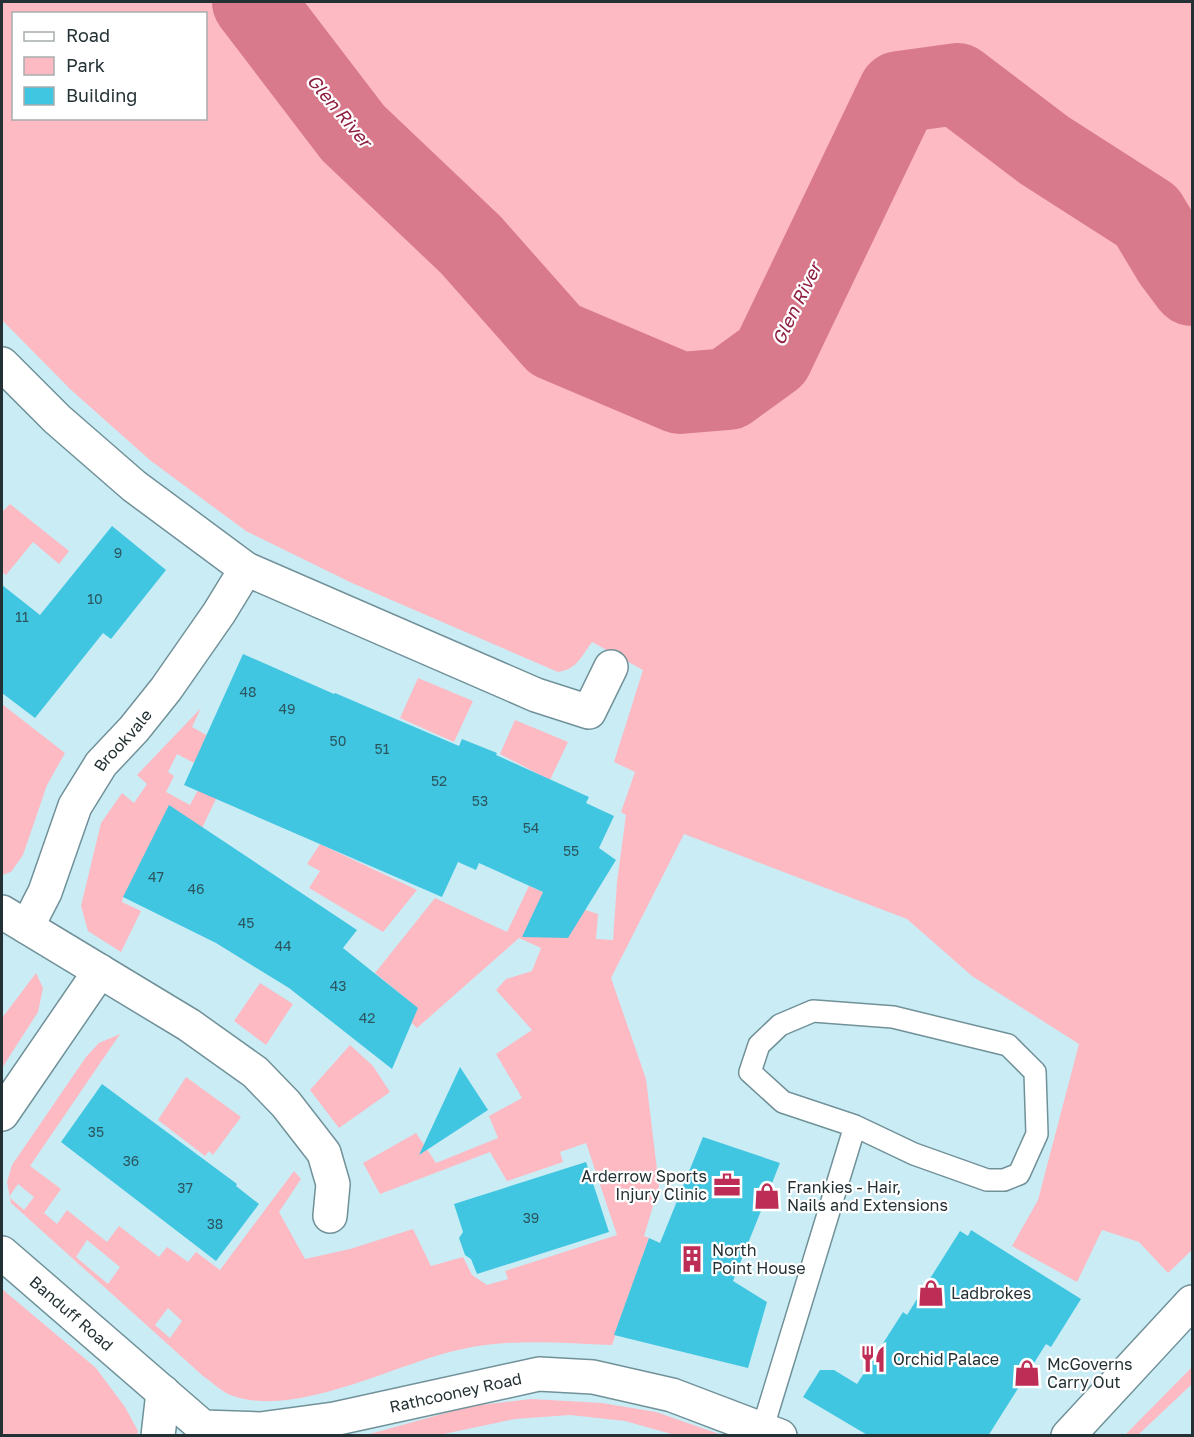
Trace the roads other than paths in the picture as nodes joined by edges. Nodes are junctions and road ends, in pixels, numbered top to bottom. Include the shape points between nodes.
1 (2, 364) edge
2 (246, 569) junction
3 (611, 668) dead end
4 (14, 920) edge
5 (100, 971) junction
6 (2, 1114) edge
7 (855, 1126) junction
8 (330, 1216) dead end
9 (2, 1253) edge
10 (1192, 1302) edge
11 (153, 1382) junction
12 (772, 1431) edge
13 (158, 1436) edge
14 (1068, 1436) edge

1 - 2 street via 57,419 134,486
2 - 3 street via 536,695 589,712
2 - 4 street, Brookvale via 166,689 101,764 75,806 45,892
4 - 5 street, Brookvale
5 - 6 street
5 - 8 street, Brookvale via 189,1025 255,1072 286,1104 324,1153 333,1185
7 - 7 lane via 783,1102 750,1072 759,1045 780,1025 813,1011 893,1017 1008,1046 1035,1072 1037,1134 1019,1174 1004,1180 987,1180 925,1158
7 - 12 lane
9 - 11 street, Banduff Road
10 - 14 street
11 - 12 street, Rathcooney Road via 203,1427 260,1430 334,1419 539,1374 593,1377 672,1395
11 - 13 street

